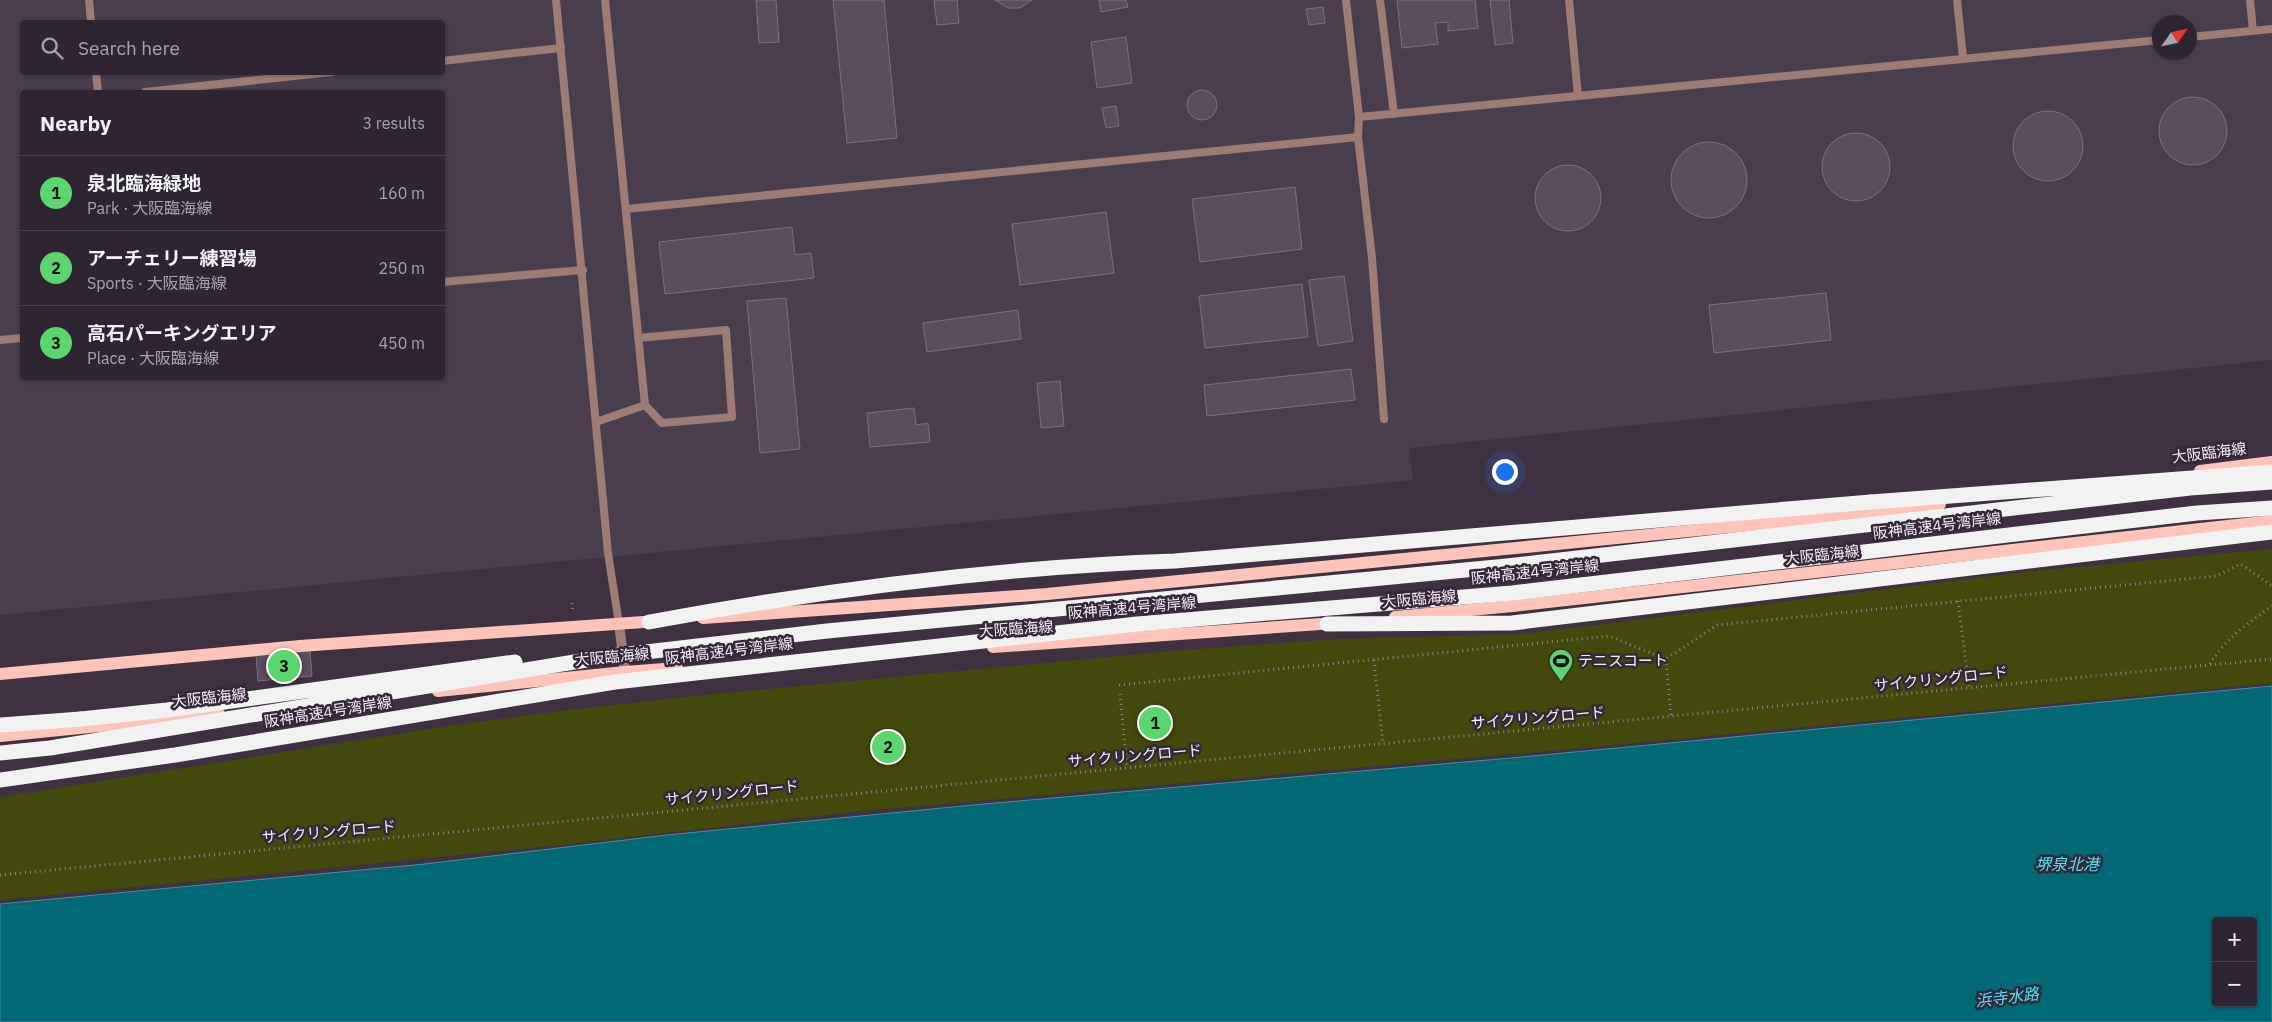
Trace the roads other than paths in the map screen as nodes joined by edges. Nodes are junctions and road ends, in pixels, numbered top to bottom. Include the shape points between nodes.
1 (89, 0) edge
2 (556, 0) edge
3 (605, 0) edge
4 (1346, 0) edge
5 (1380, 0) edge
6 (1569, 0) edge
7 (1957, 0) edge
8 (2250, 0) edge
9 (91, 20) edge
10 (2272, 29) edge
11 (2253, 31) junction
12 (2197, 36) edge
13 (2152, 41) edge
14 (561, 48) junction
15 (1963, 58) junction
16 (445, 61) edge
17 (96, 75) edge
18 (304, 75) edge
19 (98, 90) edge
20 (165, 90) edge
21 (1578, 96) junction
22 (1394, 114) junction
23 (1359, 117) junction
24 (1358, 137) junction
25 (626, 209) junction
26 (583, 270) junction
27 (445, 282) edge
28 (20, 338) edge
29 (638, 338) junction
30 (0, 340) edge
31 (645, 405) junction
32 (1384, 418) dead end
33 (596, 422) junction
34 (2272, 462) edge
35 (2272, 472) edge
36 (2272, 482) edge
37 (2272, 508) edge
38 (2272, 521) edge
39 (2272, 532) edge
40 (649, 622) junction
41 (619, 624) junction
42 (1327, 624) junction
43 (611, 656) junction
44 (625, 672) junction
45 (0, 674) edge
46 (0, 729) edge
47 (0, 753) edge
48 (0, 780) edge

1 - 9 lane
2 - 14 lane
3 - 25 lane
4 - 23 lane
5 - 22 lane
6 - 21 lane
7 - 15 lane
8 - 11 lane
10 - 11 lane
11 - 12 lane
13 - 15 lane
14 - 16 lane
14 - 26 lane
15 - 21 lane
17 - 19 lane
18 - 20 lane
21 - 22 lane
22 - 23 lane
23 - 24 lane
24 - 25 lane
24 - 32 lane via 1372,258
25 - 29 lane
26 - 27 lane
26 - 33 lane
28 - 30 lane
29 - 31 lane
29 - 31 lane via 726,330 732,417 662,423
31 - 33 lane
33 - 41 lane via 608,553
34 - 40 main road, 大阪臨海線 via 1852,515 1047,594
35 - 40 highway, bridge via 1185,561 1085,564 754,602
36 - 43 highway, 阪神高速4号湾岸線, bridge via 2190,488 1507,566 828,631
37 - 48 highway, 阪神高速4号湾岸線, bridge via 1512,593 1137,624 615,682 176,755
38 - 42 main road, 大阪臨海線
39 - 42 highway via 1512,623
40 - 41 main road, 大阪臨海線
41 - 44 street
41 - 45 main road, 大阪臨海線 via 300,646
42 - 44 main road, 大阪臨海線
43 - 46 highway, bridge via 520,661 167,710
43 - 47 highway, 阪神高速4号湾岸線, bridge via 50,748
44 - 46 main road, 大阪臨海線

